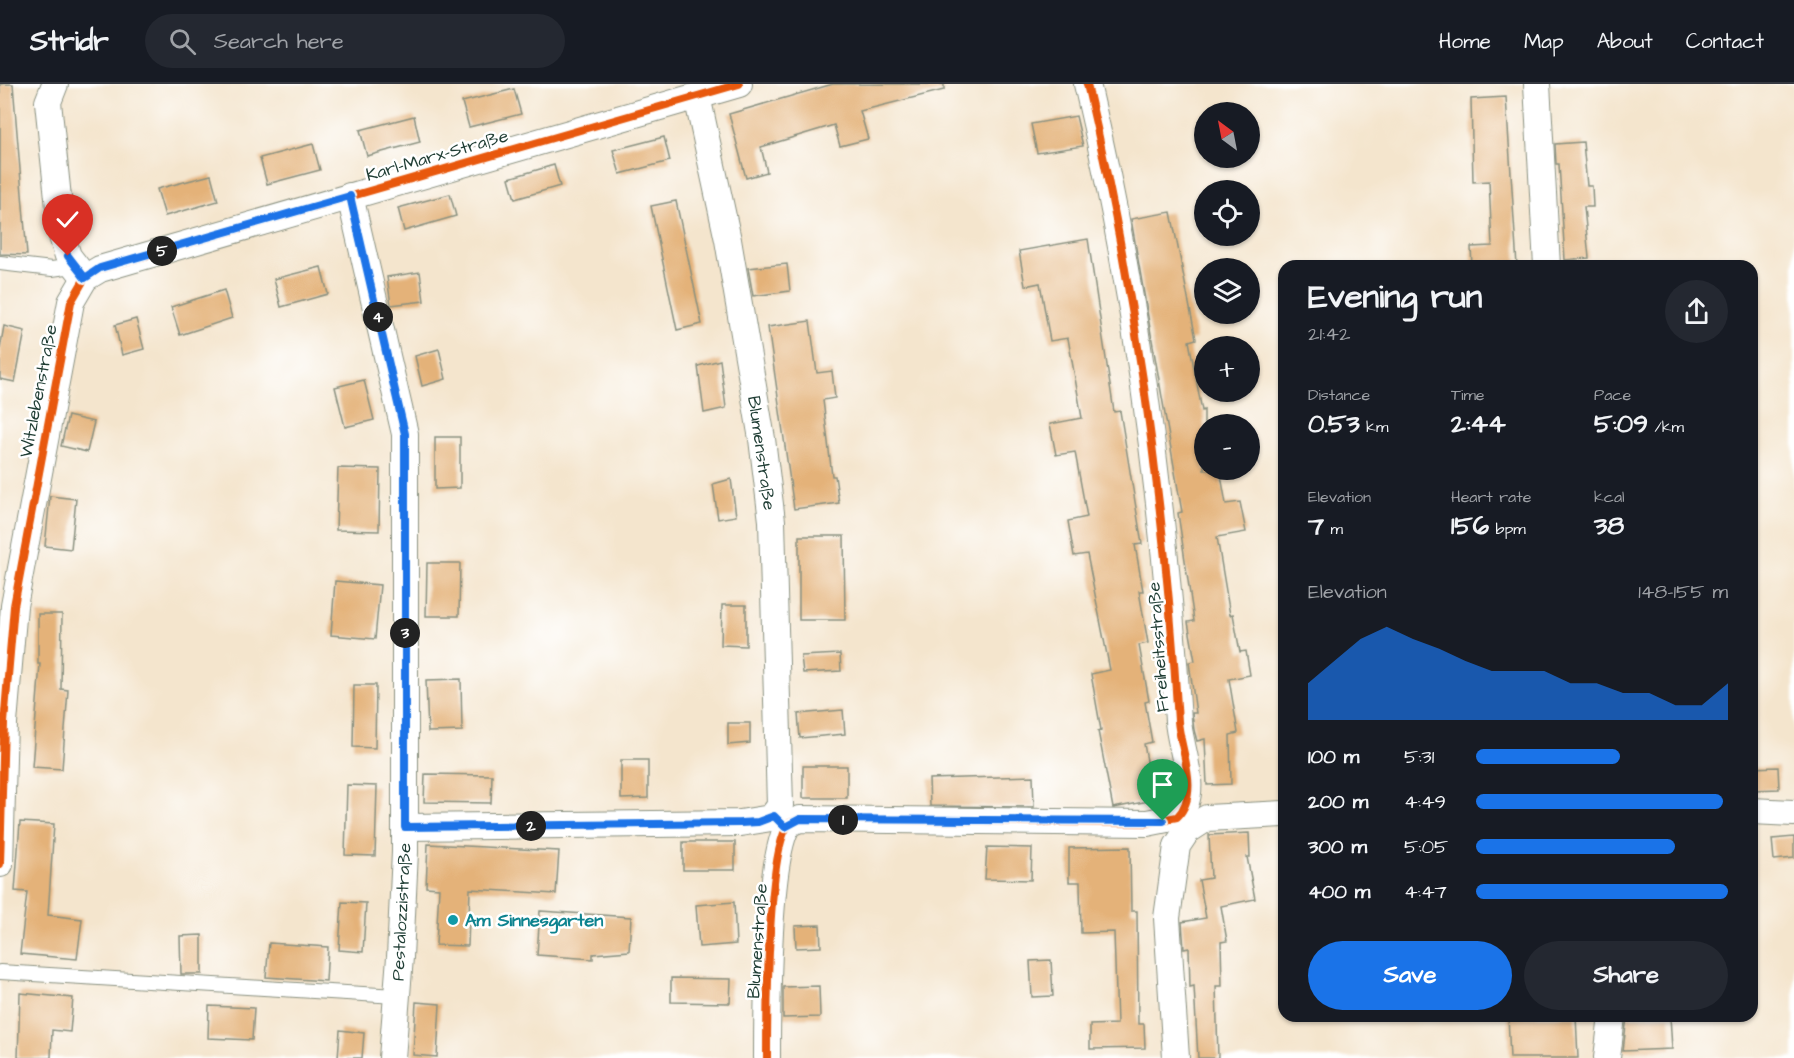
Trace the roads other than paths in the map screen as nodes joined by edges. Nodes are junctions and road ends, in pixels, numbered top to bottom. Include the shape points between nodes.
1 (55, 84) edge
2 (739, 84) edge
3 (1087, 84) edge
4 (1537, 84) edge
5 (698, 96) junction
6 (350, 196) junction
7 (1547, 260) edge
8 (0, 263) edge
9 (79, 276) junction
10 (1758, 811) edge
11 (1, 812) edge
12 (1794, 813) edge
13 (1278, 814) edge
14 (779, 822) junction
15 (1182, 824) junction
16 (405, 827) junction
17 (0, 864) edge
18 (0, 972) edge
19 (396, 996) junction
20 (1611, 1022) edge
21 (392, 1058) edge
22 (767, 1058) edge
23 (1176, 1058) edge
24 (1607, 1058) edge

1 - 9 street via 48,102 62,236
2 - 5 street, Karl-Marx-Straße
3 - 15 street, Freiheitsstraße via 1116,221 1161,513 1180,740 1188,777
4 - 7 street
5 - 6 street, Karl-Marx-Straße
5 - 14 street, Blumenstraße via 730,252 772,521
6 - 9 street, Karl-Marx-Straße
6 - 16 street, Pestalozzistraße via 405,434
8 - 9 lane
9 - 11 street, Witzlebenstraße via 14,606
10 - 12 street
11 - 17 street, Witzlebenstraße
13 - 15 street via 1211,817
14 - 15 street via 800,819
14 - 16 street
14 - 22 street, Blumenstraße
15 - 23 street, Freiheitsstraße via 1167,918
16 - 19 street, Pestalozzistraße
18 - 19 lane
19 - 21 street, Pestalozzistraße
20 - 24 street

